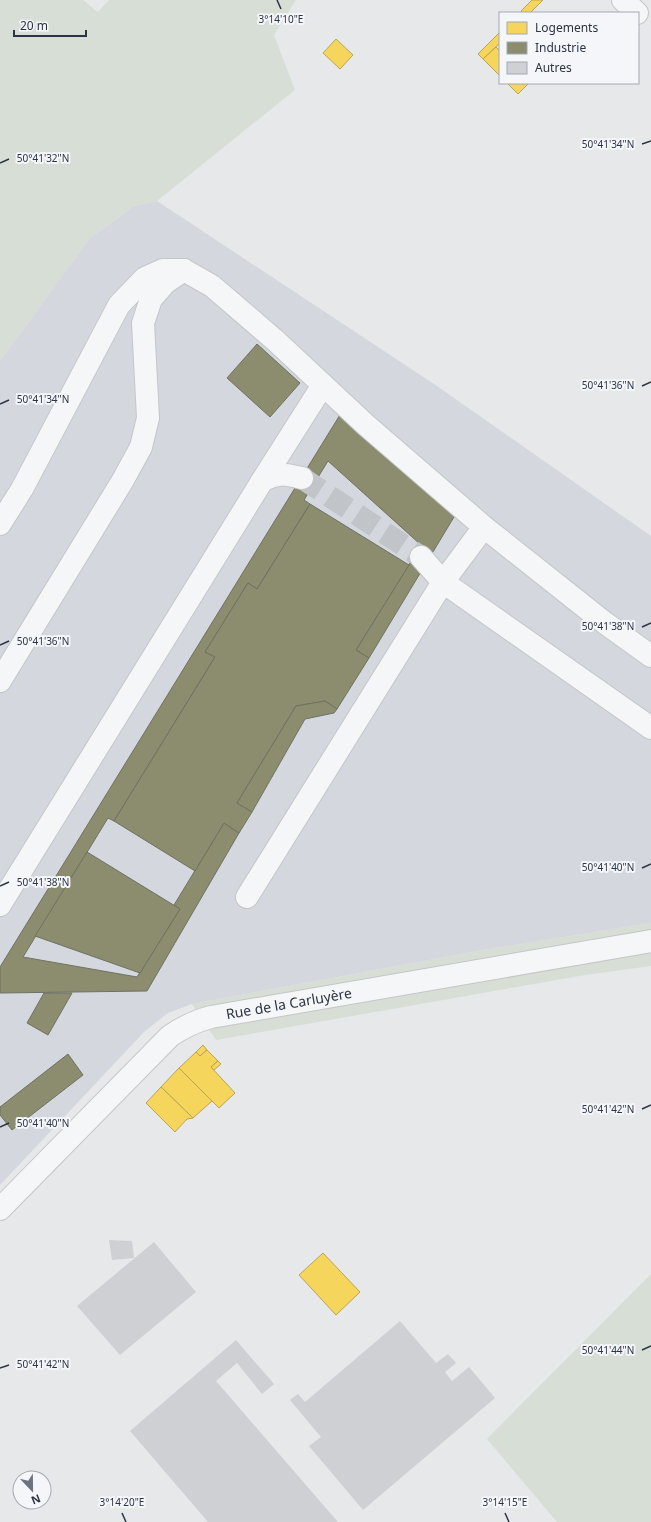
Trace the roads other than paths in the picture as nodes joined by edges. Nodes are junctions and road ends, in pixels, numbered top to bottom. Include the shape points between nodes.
1 (623, 0) edge
2 (637, 12) edge
3 (639, 14) edge
4 (651, 25) edge
5 (184, 270) junction
6 (322, 385) junction
7 (302, 478) tunnel mouth
8 (262, 480) junction
9 (0, 524) edge
10 (484, 527) junction
11 (421, 557) tunnel mouth
12 (443, 582) junction
13 (651, 656) edge
14 (0, 681) edge
15 (651, 728) edge
16 (246, 897) dead end
17 (0, 905) edge
18 (651, 941) edge
19 (0, 1209) edge

1 - 2 street
3 - 4 street
5 - 6 street via 212,286
5 - 9 street via 164,270 145,278 119,305 26,482
5 - 14 street via 165,283 151,299 143,323 148,418 141,447
6 - 8 street
6 - 10 street
7 - 8 street via 286,474 272,475
8 - 17 street
10 - 12 street
10 - 13 street via 604,623
11 - 12 street
12 - 15 street
12 - 16 street
18 - 19 street, Rue de la Carluyère via 211,1017 195,1022 170,1036

